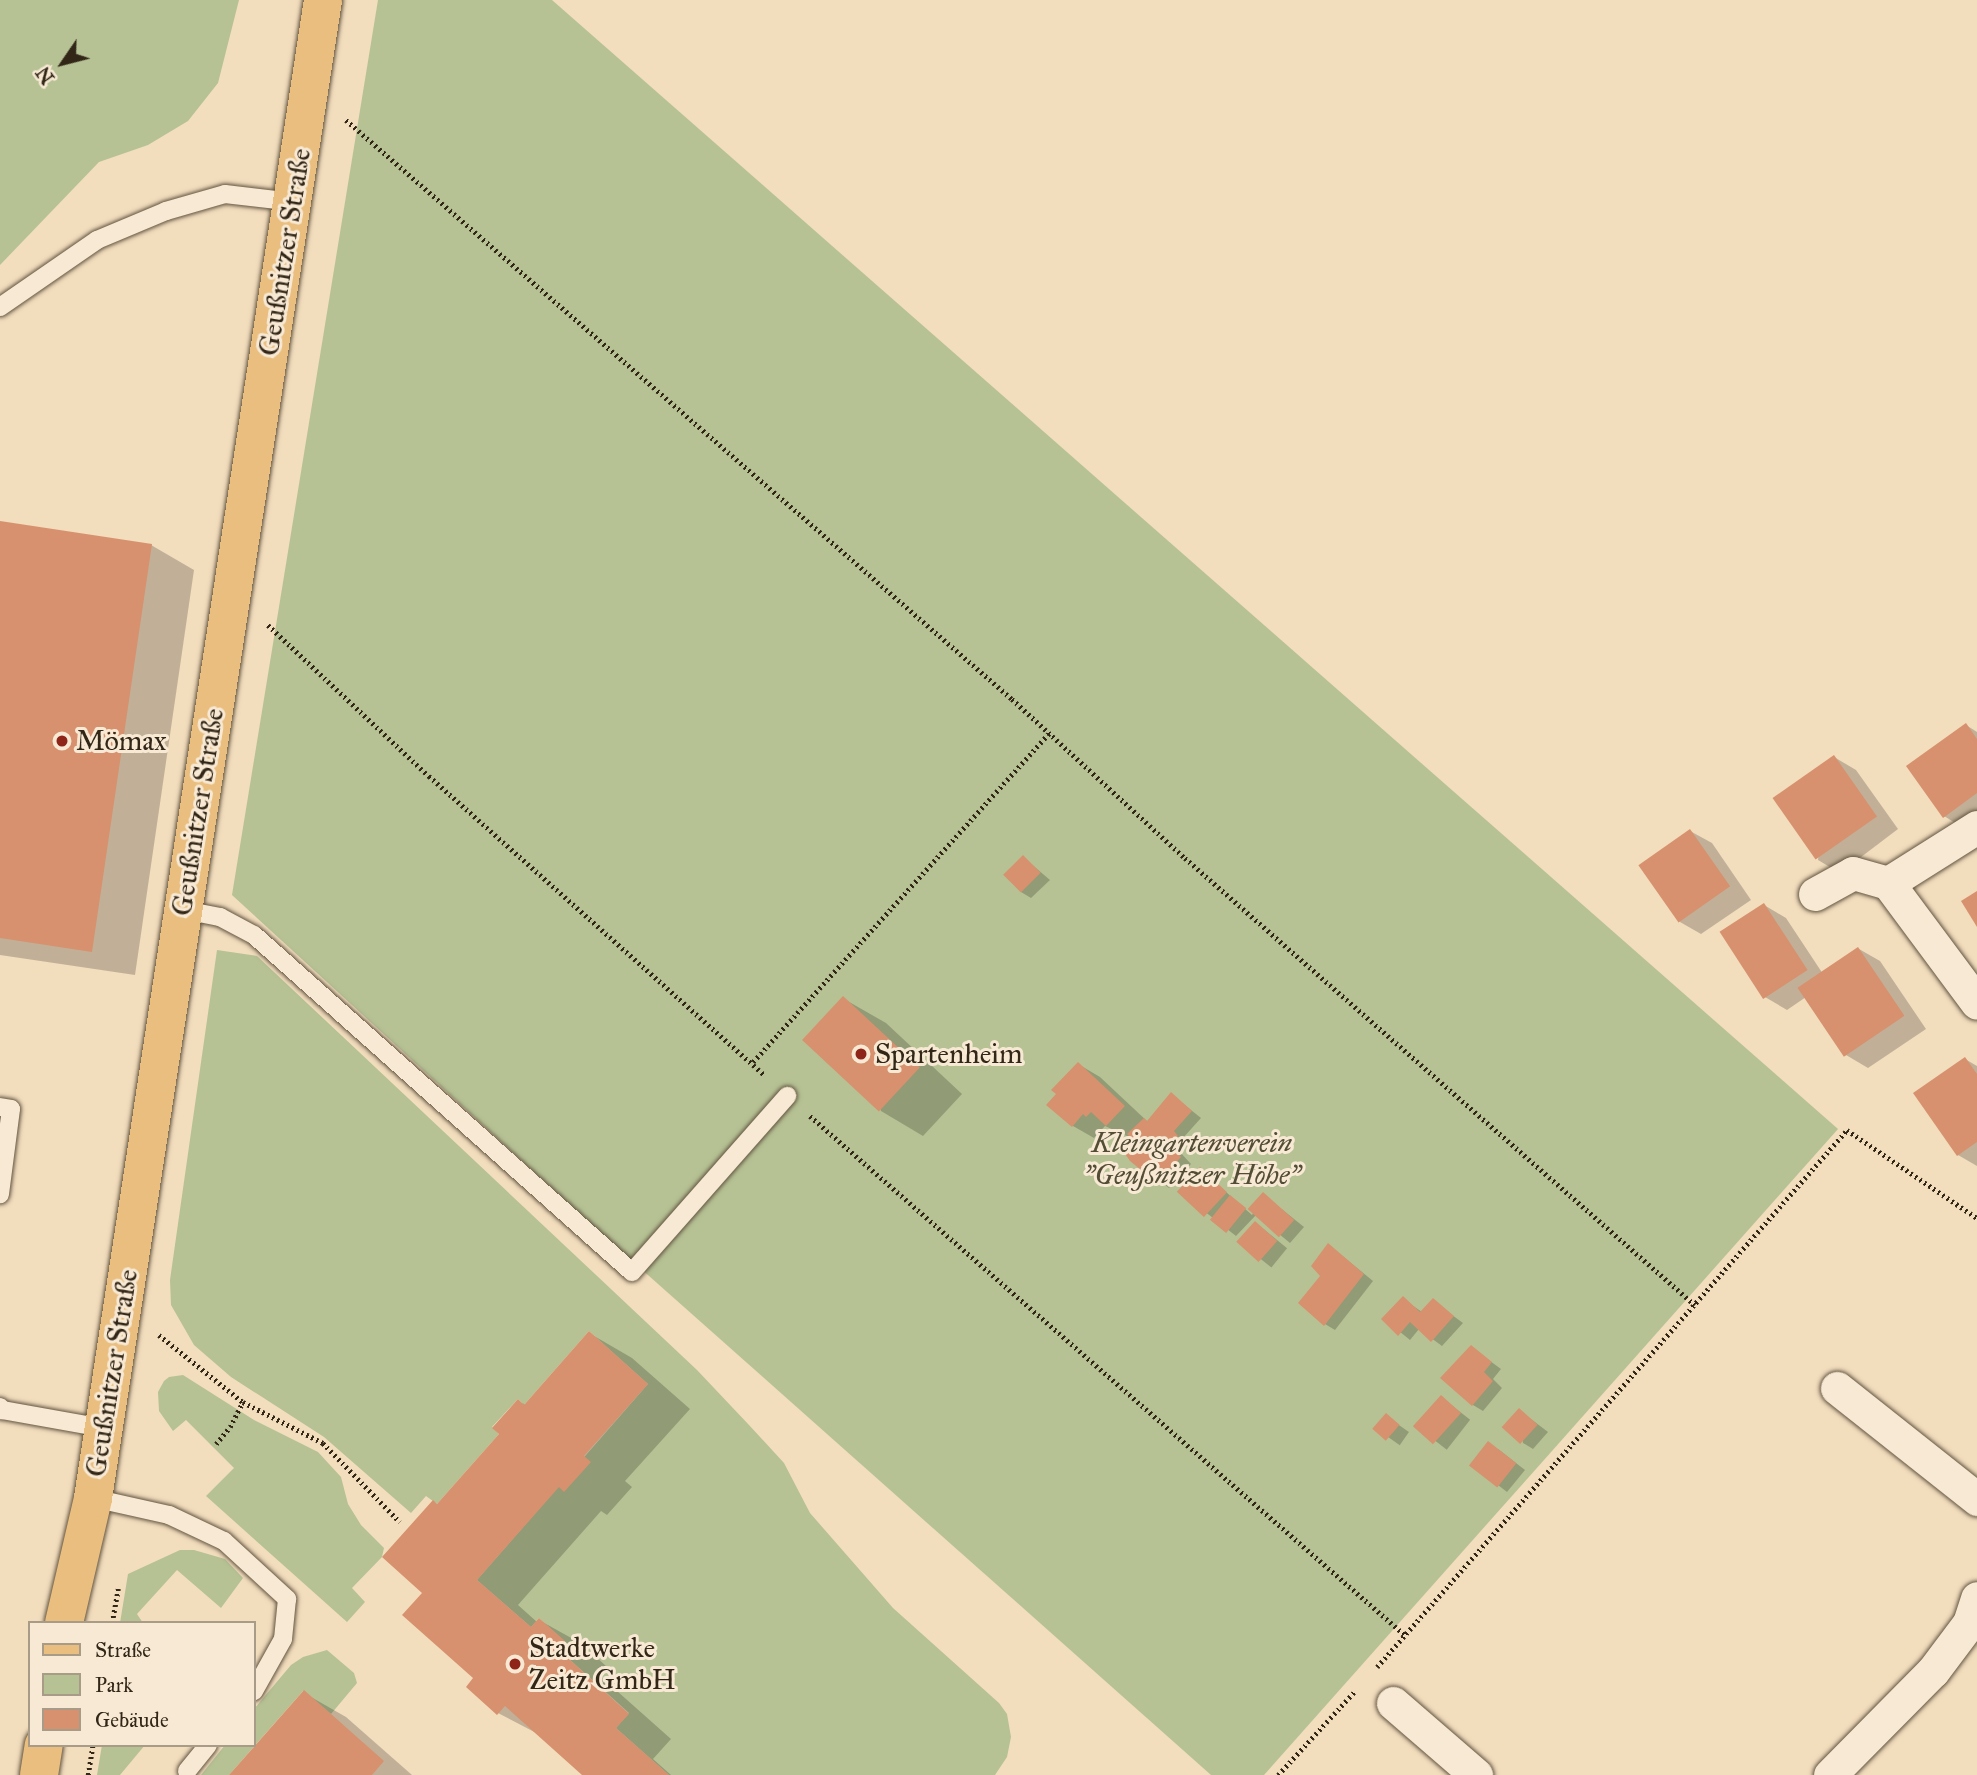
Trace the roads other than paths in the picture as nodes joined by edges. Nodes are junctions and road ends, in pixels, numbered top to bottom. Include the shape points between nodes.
1 (323, 0) edge
2 (293, 202) junction
3 (0, 307) edge
4 (1977, 827) edge
5 (1888, 883) junction
6 (1815, 894) dead end
7 (184, 910) junction
8 (1977, 1003) edge
9 (787, 1096) road end
10 (0, 1107) edge
11 (0, 1194) edge
12 (1837, 1388) dead end
13 (0, 1411) edge
14 (103, 1428) junction
15 (93, 1498) junction
16 (1977, 1499) edge
17 (1977, 1598) edge
18 (65, 1621) edge
19 (256, 1687) edge
20 (1393, 1703) dead end
21 (44, 1747) edge
22 (206, 1747) edge
23 (187, 1771) dead end
24 (39, 1775) edge
25 (1476, 1775) edge
26 (1830, 1775) edge

1 - 2 main road, Geußnitzer Straße
2 - 3 lane via 225,194 166,211 97,240
2 - 7 main road, Geußnitzer Straße
4 - 5 street
5 - 6 street via 1853,873
5 - 8 street
7 - 9 lane via 220,917 254,935 632,1272
7 - 14 main road, Geußnitzer Straße
10 - 11 lane via 11,1109
12 - 16 street
13 - 14 lane
14 - 15 main road, Geußnitzer Straße
15 - 18 main road, Geußnitzer Straße
15 - 19 lane via 169,1515 224,1541 287,1599 283,1639
17 - 26 street via 1969,1623 1933,1671
20 - 25 street
21 - 24 main road
22 - 23 lane

